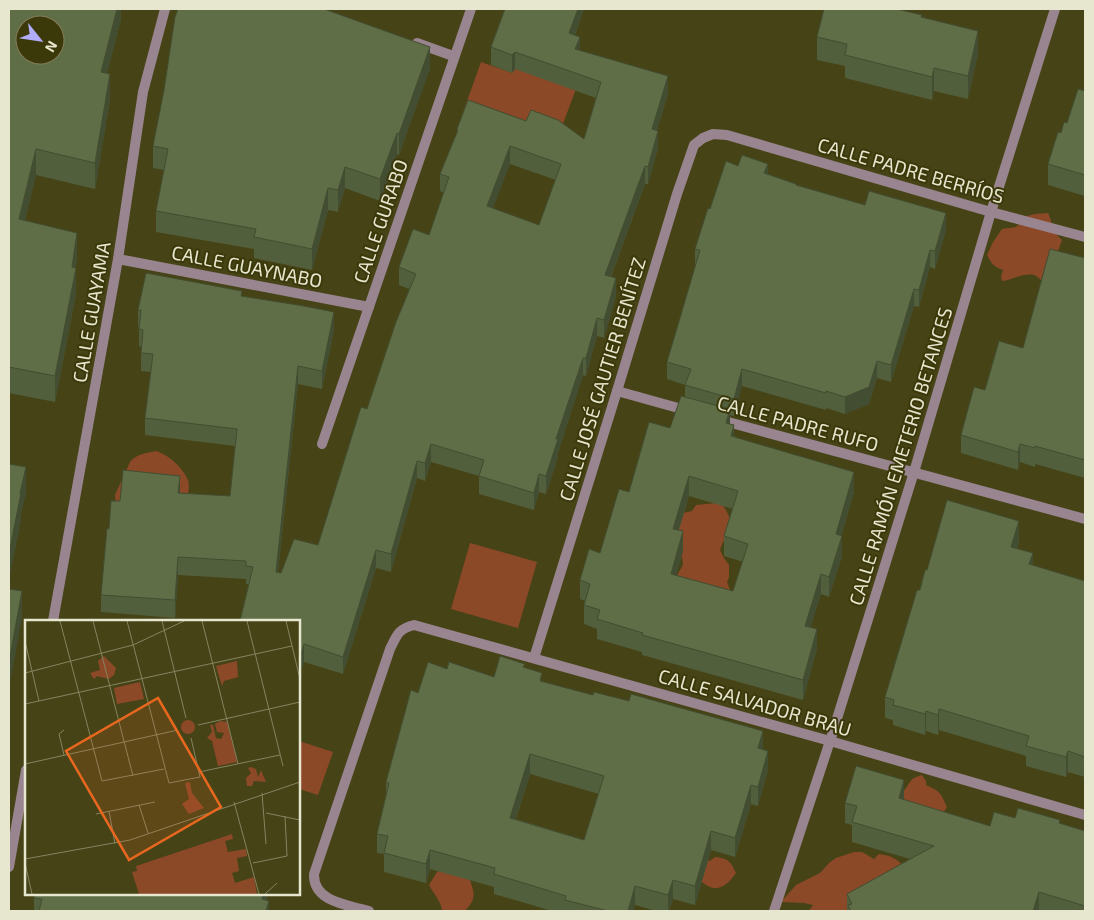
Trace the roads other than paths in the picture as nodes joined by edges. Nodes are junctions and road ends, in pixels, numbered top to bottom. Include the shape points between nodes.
1 (166, 9) edge
2 (471, 9) edge
3 (1055, 9) edge
4 (409, 41) edge
5 (454, 56) junction
6 (727, 135) joint
7 (991, 212) junction
8 (1085, 236) edge
9 (118, 259) junction
10 (369, 307) junction
11 (618, 391) junction
12 (322, 444) dead end
13 (914, 472) junction
14 (1085, 519) edge
15 (53, 620) edge
16 (534, 658) junction
17 (830, 742) junction
18 (25, 776) edge
19 (1085, 815) edge
20 (9, 867) edge
21 (356, 910) edge
22 (368, 911) edge
23 (774, 911) edge

1 - 9 street, CALLE GUAYAMA via 144,92
2 - 5 street, CALLE GURABO
3 - 7 street, CALLE RAMÓN EMETERIO BETANCES
4 - 5 street
5 - 10 street, CALLE GURABO
6 - 7 street, CALLE PADRE BERRÍOS
6 - 11 street, CALLE JOSÉ GAUTIER BENÍTEZ via 713,134 694,145
7 - 8 street, CALLE PADRE BERRÍOS
7 - 13 street, CALLE RAMÓN EMETERIO BETANCES
9 - 10 street, CALLE GUAYNABO
9 - 15 street, CALLE GUAYAMA
10 - 12 street, CALLE GURABO
11 - 13 street, CALLE PADRE RUFO
11 - 16 street, CALLE JOSÉ GAUTIER BENÍTEZ
13 - 14 street, CALLE PADRE RUFO
13 - 17 street, CALLE RAMÓN EMETERIO BETANCES
16 - 17 street, CALLE SALVADOR BRAU
16 - 21 street, CALLE SALVADOR BRAU via 414,625 399,632 390,649 314,874 317,889 322,895
17 - 19 street, CALLE SALVADOR BRAU
17 - 23 street, CALLE RAMÓN EMETERIO BETANCES
18 - 20 street
21 - 22 street

